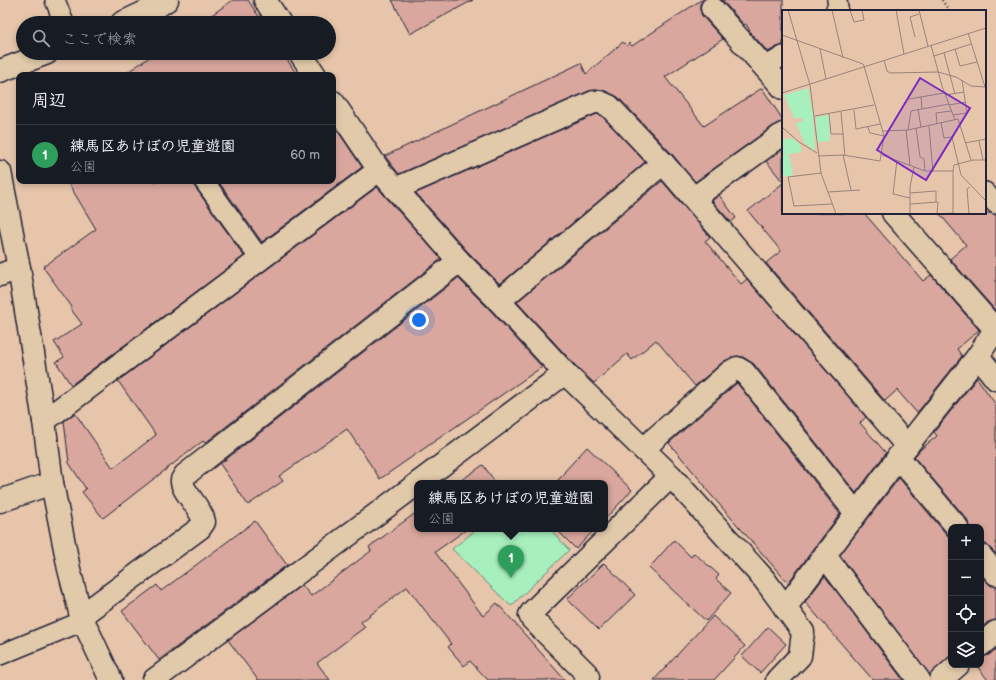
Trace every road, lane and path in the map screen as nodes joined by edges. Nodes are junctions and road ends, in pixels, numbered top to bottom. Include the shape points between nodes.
1 (55, 0) edge
2 (166, 0) edge
3 (265, 0) edge
4 (836, 0) edge
5 (942, 0) edge
6 (712, 8) dead end
7 (947, 8) dead end
8 (836, 10) edge
9 (61, 16) edge
10 (137, 16) edge
11 (275, 16) edge
12 (782, 57) edge
13 (29, 60) edge
14 (305, 60) edge
15 (765, 67) junction
16 (0, 71) edge
17 (313, 72) edge
18 (782, 87) edge
19 (336, 106) edge
20 (782, 135) edge
21 (663, 163) junction
22 (379, 170) junction
23 (0, 172) edge
24 (206, 184) edge
25 (395, 189) junction
26 (986, 193) edge
27 (694, 198) junction
28 (996, 204) edge
29 (893, 214) edge
30 (260, 259) junction
31 (458, 262) junction
32 (9, 272) edge
33 (499, 301) junction
34 (996, 329) edge
35 (978, 356) junction
36 (565, 374) junction
37 (996, 378) edge
38 (44, 421) junction
39 (643, 449) junction
40 (902, 452) junction
41 (671, 476) junction
42 (421, 480) edge
43 (52, 483) junction
44 (414, 485) edge
45 (0, 501) edge
46 (856, 513) junction
47 (955, 524) edge
48 (824, 556) junction
49 (984, 560) edge
50 (996, 574) edge
51 (785, 608) junction
52 (82, 618) junction
53 (996, 632) edge
54 (984, 642) edge
55 (0, 655) edge
56 (955, 668) edge
57 (111, 680) edge
58 (154, 680) edge
59 (586, 680) edge
60 (778, 680) edge
61 (919, 680) edge
62 (941, 680) edge

1 - 9 lane
2 - 10 street
3 - 11 street
4 - 8 lane via 838,7
5 - 7 path
6 - 15 street
12 - 15 lane
13 - 16 street
14 - 17 street
15 - 18 street
19 - 22 street
20 - 27 street
21 - 25 street via 609,106 594,102
21 - 27 street
21 - 33 street
22 - 25 street
22 - 30 street
23 - 32 street
24 - 30 lane
25 - 31 street
26 - 28 lane
27 - 40 street
29 - 34 street
30 - 38 street
31 - 33 street
31 - 52 street via 185,475 182,480 183,487 202,514 204,522 200,528
32 - 38 street
33 - 36 street
34 - 35 street
35 - 37 street
35 - 40 street
36 - 39 street
36 - 42 street
38 - 43 street
39 - 41 street
39 - 46 street via 737,368 744,372
40 - 46 street
40 - 47 street
41 - 51 street via 764,579
41 - 59 street via 530,615 586,673
43 - 45 street
43 - 52 street via 68,569
44 - 58 street
46 - 48 street
48 - 51 street
48 - 61 street
49 - 50 street
51 - 60 street via 803,632 800,656
52 - 55 lane
52 - 57 street
53 - 54 street
56 - 62 street

